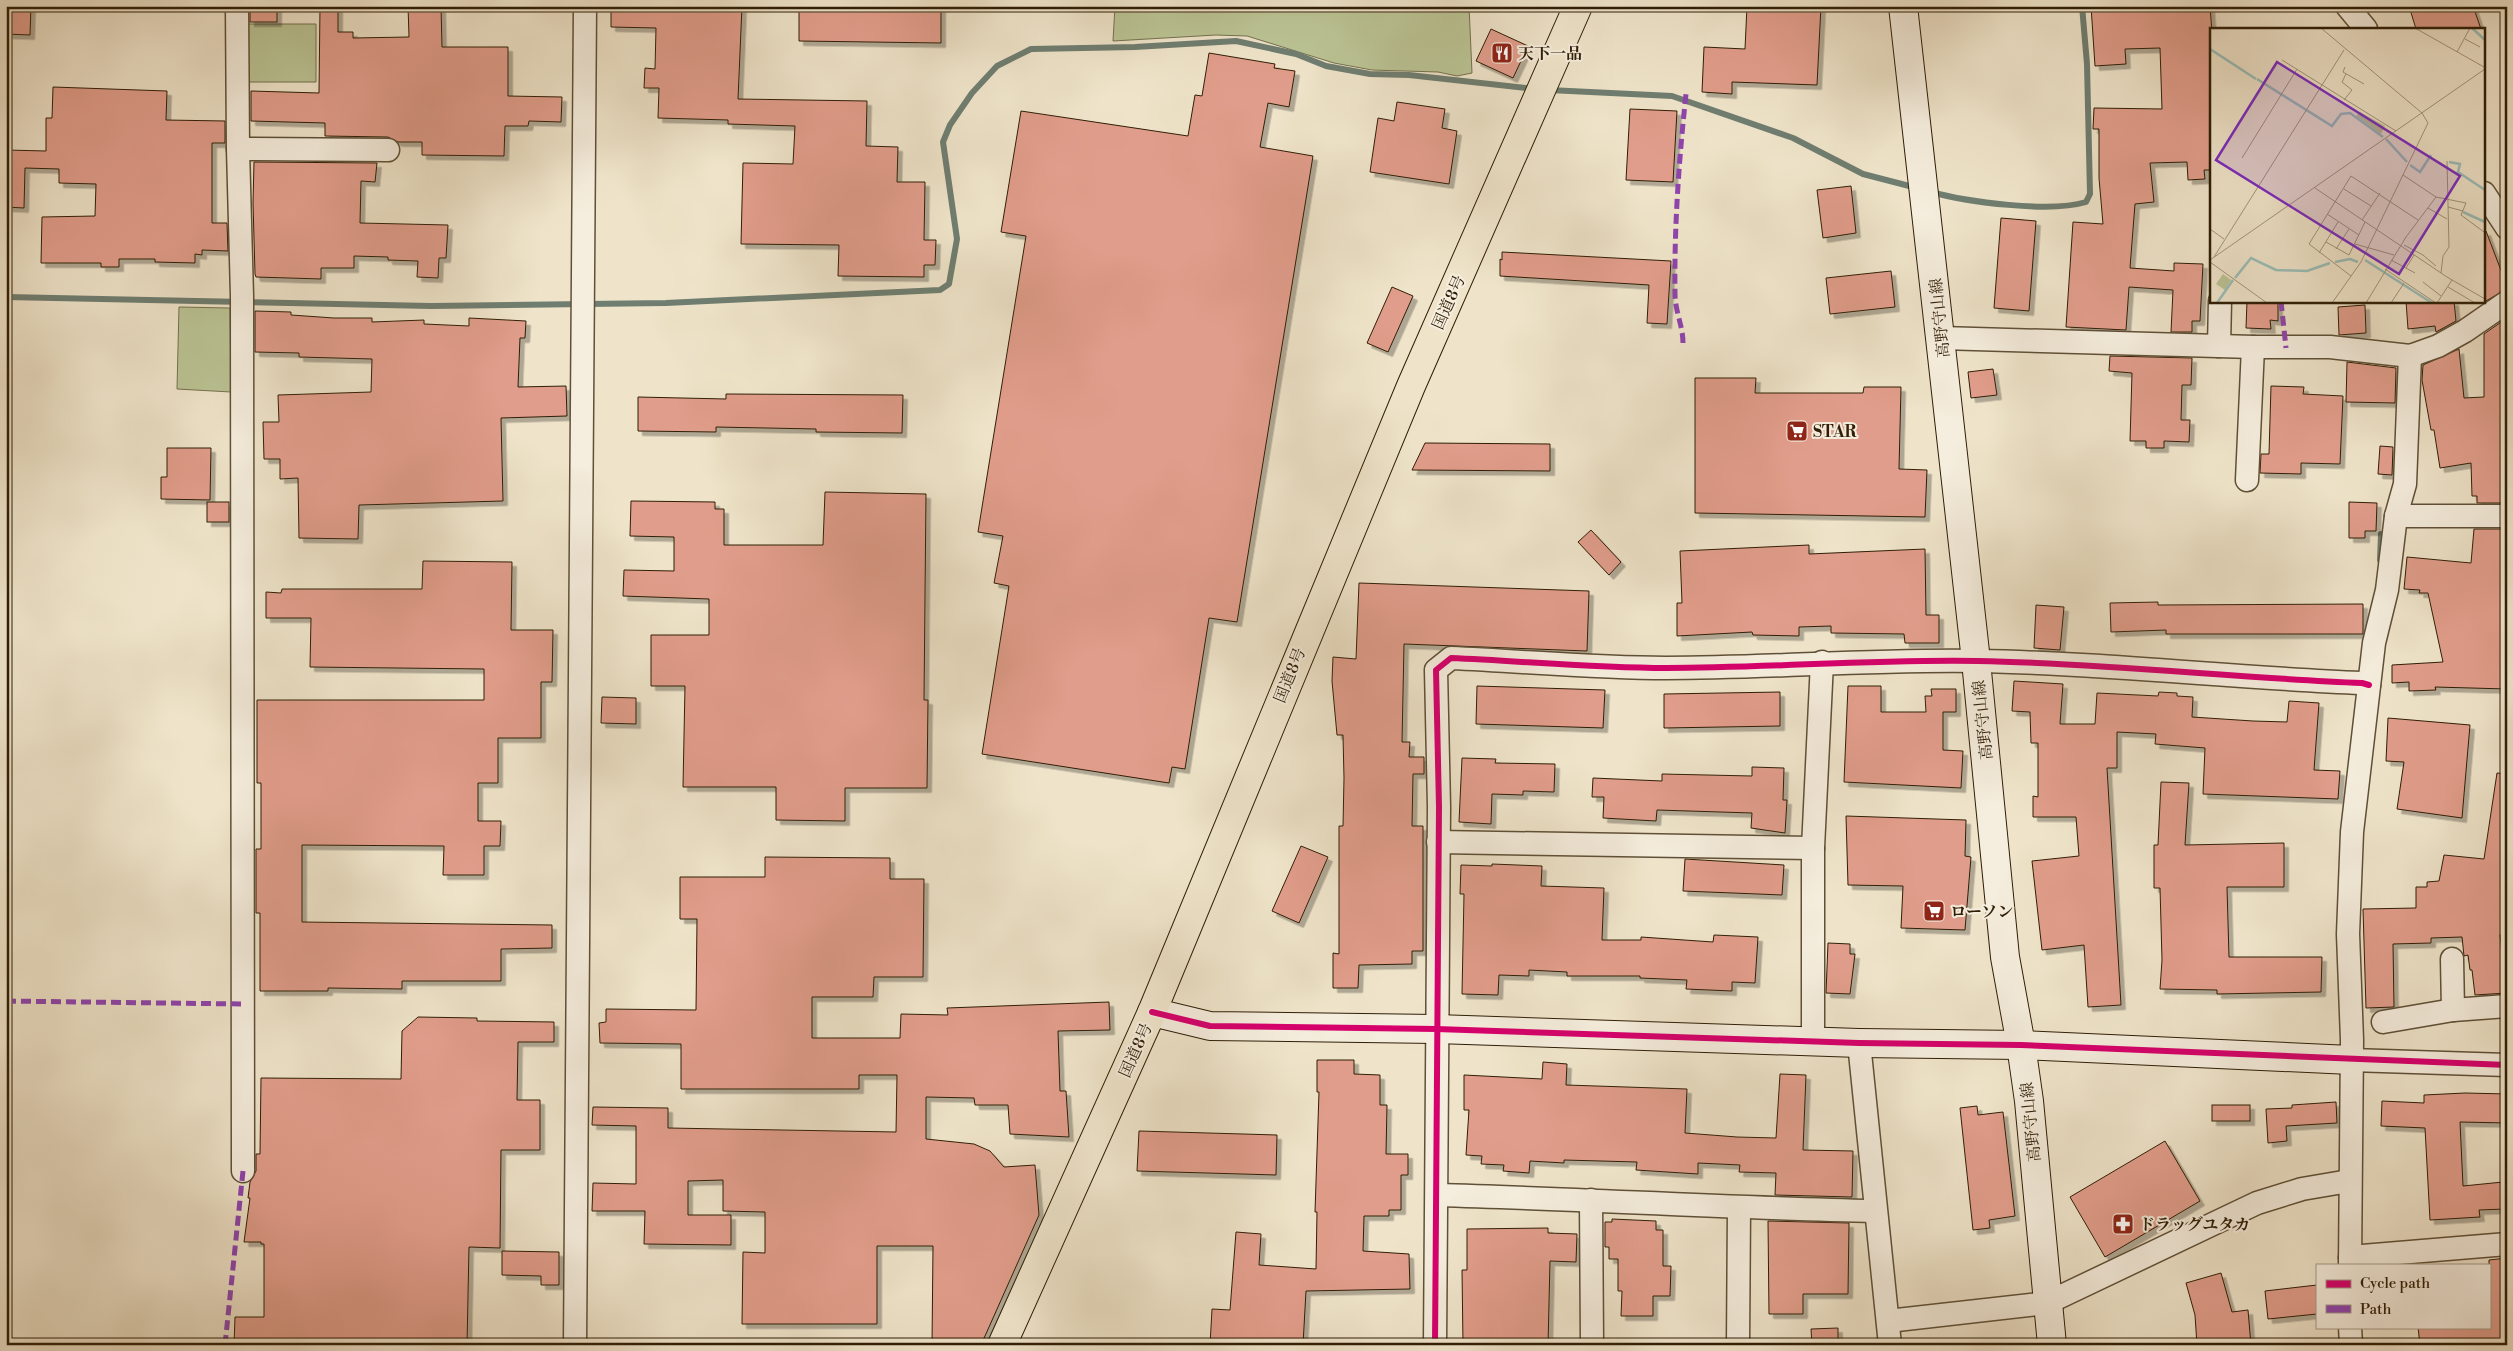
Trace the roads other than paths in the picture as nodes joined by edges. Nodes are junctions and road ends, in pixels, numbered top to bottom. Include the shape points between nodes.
1 (237, 6) edge
2 (585, 6) edge
3 (1578, 6) edge
4 (1903, 6) edge
5 (2347, 6) edge
6 (2365, 28) edge
7 (238, 149) junction
8 (388, 150) dead end
9 (2486, 196) edge
10 (2507, 228) edge
11 (2220, 302) edge
12 (2507, 302) edge
13 (1941, 338) junction
14 (2219, 346) junction
15 (2253, 347) junction
16 (2410, 356) junction
17 (2247, 480) dead end
18 (2396, 516) junction
19 (2507, 516) edge
20 (1976, 660) junction
21 (1822, 662) junction
22 (2369, 685) junction
23 (1438, 842) junction
24 (1813, 848) junction
25 (2452, 959) dead end
26 (2507, 1006) edge
27 (2453, 1010) junction
28 (1152, 1012) junction
29 (2383, 1022) dead end
30 (1436, 1029) junction
31 (1813, 1040) junction
32 (1859, 1043) junction
33 (2022, 1044) junction
34 (2351, 1060) junction
35 (2507, 1065) edge
36 (243, 1171) dead end
37 (2349, 1181) junction
38 (1437, 1195) junction
39 (1591, 1200) junction
40 (1739, 1208) junction
41 (1875, 1211) junction
42 (2507, 1244) edge
43 (2350, 1261) edge
44 (2047, 1303) junction
45 (1888, 1321) junction
46 (2350, 1328) edge
47 (575, 1345) edge
48 (1002, 1345) edge
49 (1435, 1345) edge
50 (1592, 1345) edge
51 (1738, 1345) edge
52 (1890, 1345) edge
53 (2052, 1345) edge
54 (2350, 1345) edge

1 - 7 street
2 - 47 street
3 - 28 highway, 国道8号 via 1407,395
4 - 13 main road, 高野守山線
5 - 6 street
7 - 8 street
7 - 36 street via 242,302
9 - 10 street
11 - 14 street
12 - 16 street via 2465,332
13 - 14 street
13 - 20 main road, 高野守山線
14 - 15 street
15 - 16 street via 2330,347
15 - 17 street
16 - 18 street via 2405,484
18 - 19 street
18 - 22 street via 2387,590 2374,642
20 - 21 street
20 - 22 street via 2124,666
20 - 33 main road, 高野守山線 via 2005,957
21 - 23 street via 1666,668 1451,658 1436,670
21 - 24 street
22 - 34 street via 2352,832 2348,934
23 - 24 street
23 - 30 street
24 - 31 street
25 - 27 street
26 - 27 street
27 - 29 street
28 - 30 main road via 1210,1026
28 - 48 highway, 国道8号
30 - 31 main road
30 - 38 street
31 - 32 main road
32 - 33 main road
32 - 41 street
33 - 34 main road
33 - 44 main road, 高野守山線
34 - 35 street
34 - 37 street
37 - 43 street
37 - 44 street via 2257,1202
38 - 39 street
38 - 49 street
39 - 40 street
39 - 50 street
40 - 41 street
40 - 51 street
41 - 45 street
42 - 43 street
44 - 45 street
44 - 53 main road, 高野守山線
45 - 52 street
46 - 54 street

